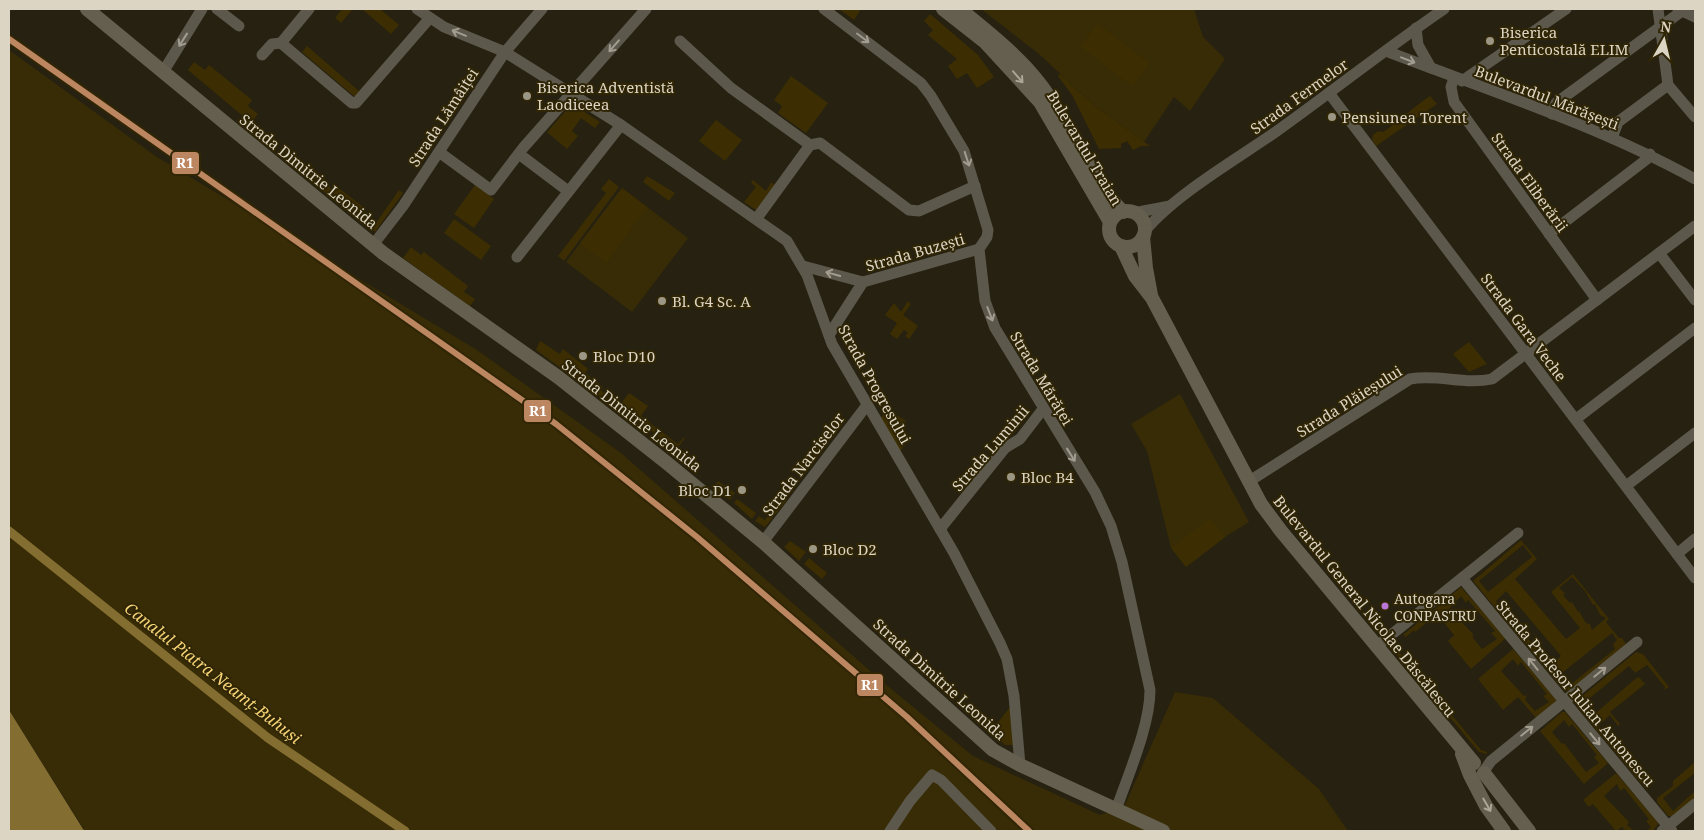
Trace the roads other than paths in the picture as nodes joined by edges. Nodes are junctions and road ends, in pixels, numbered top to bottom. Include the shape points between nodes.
1 (88, 9) edge
2 (202, 9) edge
3 (217, 9) edge
4 (309, 9) edge
5 (417, 9) edge
6 (542, 9) edge
7 (646, 9) edge
8 (824, 9) edge
9 (943, 9) edge
10 (960, 9) edge
11 (1444, 9) edge
12 (1566, 9) edge
13 (1658, 9) edge
14 (1680, 10) edge
15 (1695, 17) edge
16 (429, 19) junction
17 (239, 26) dead end
18 (1662, 26) junction
19 (1416, 28) junction
20 (680, 41) dead end
21 (281, 43) junction
22 (1386, 51) junction
23 (504, 52) junction
24 (262, 55) dead end
25 (1431, 68) junction
26 (163, 72) junction
27 (1458, 79) junction
28 (1668, 85) junction
29 (1329, 94) junction
30 (571, 95) junction
31 (1552, 114) junction
32 (1695, 117) edge
33 (621, 125) junction
34 (1612, 138) junction
35 (810, 145) junction
36 (439, 152) junction
37 (519, 154) junction
38 (1650, 154) junction
39 (1695, 179) edge
40 (976, 186) junction
41 (568, 192) junction
42 (1172, 205) junction
43 (1128, 212) junction
44 (756, 218) junction
45 (1110, 222) junction
46 (1695, 226) edge
47 (1549, 234) junction
48 (1144, 235) junction
49 (374, 245) junction
50 (1122, 246) junction
51 (979, 249) junction
52 (1659, 253) junction
53 (517, 257) dead end
54 (803, 266) junction
55 (863, 282) junction
56 (1152, 298) junction
57 (1597, 300) junction
58 (1695, 300) edge
59 (1695, 328) edge
60 (829, 335) junction
61 (1527, 354) junction
62 (867, 405) junction
63 (1043, 410) junction
64 (1576, 419) junction
65 (1695, 433) edge
66 (1248, 482) junction
67 (1626, 486) junction
68 (940, 529) junction
69 (1518, 533) dead end
70 (1695, 539) edge
71 (763, 542) junction
72 (1677, 554) junction
73 (1462, 578) junction
74 (1695, 578) edge
75 (1637, 642) dead end
76 (1376, 647) junction
77 (1564, 702) junction
78 (1020, 765) junction
79 (1479, 769) junction
80 (1695, 804) edge
81 (1116, 810) junction
82 (1667, 830) edge
83 (890, 831) edge
84 (992, 831) edge
85 (1163, 831) edge
86 (1504, 831) edge
87 (1529, 831) edge

1 - 26 main road, Strada Dimitrie Leonida
2 -> 26 street
3 - 17 street
4 - 21 street
5 - 16 street, Strada Progresului
6 - 23 street, Strada Lămâiței
7 -> 30 street
8 -> 40 street, Strada Mărăței via 921,83 964,151
9 -> 45 main road, Bulevardul Traian via 985,42 1040,102
10 - 43 main road, Bulevardul Traian via 1000,43 1040,84 1103,189
11 - 19 street, Strada Fermelor
12 - 27 street
13 - 18 street
14 - 15 street
14 - 18 street
16 - 21 street via 356,103
23 -> 16 street, Strada Progresului
18 - 28 street
18 - 31 street via 1556,103
19 - 22 street, Strada Fermelor
19 - 25 street via 1418,45
20 - 35 street via 731,88
21 - 24 street via 272,44
22 -> 25 street, Bulevardul Mărășești
22 - 29 street, Strada Fermelor
23 - 30 street, Strada Progresului
23 - 36 street, Strada Lămâiței
25 - 27 street, Bulevardul Mărășești
26 - 49 main road, Strada Dimitrie Leonida
27 - 31 street, Bulevardul Mărășești
27 - 47 street, Strada Eliberării via 1450,87 1454,102
28 - 32 street
28 - 34 street via 1618,122
29 - 42 street, Strada Fermelor
29 - 61 street, Strada Gara Veche
30 - 33 street, Strada Progresului
30 - 37 street
31 - 34 street, Bulevardul Mărășești
33 - 41 street
33 - 44 street, Strada Progresului
34 - 38 street, Bulevardul Mărășești
35 - 40 street via 820,143 914,211
35 - 44 street
36 - 37 street via 491,190
36 - 49 street, Strada Lămâiței
37 - 41 street
38 - 39 street, Bulevardul Mărășești
38 - 47 street
40 - 51 street, Strada Mărăței via 988,230
41 - 53 street
42 - 43 street, Strada Fermelor
42 - 48 street, Strada Fermelor via 1154,220
43 - 45 main road
43 - 48 main road via 1141,218
44 - 54 street, Strada Progresului via 787,241
45 - 50 main road via 1109,234 1116,244
46 - 52 street, Strada Plăieșului
47 - 57 street, Strada Eliberării
48 - 50 main road via 1132,247
48 - 56 main road, Bulevardul General Nicolae Dăscălescu
49 - 71 main road, Strada Dimitrie Leonida via 585,397
50 - 56 main road, Bulevardul General Nicolae Dăscălescu via 1135,276
51 - 55 street, Strada Buzești
51 -> 63 street, Strada Mărăței via 985,302 1002,342
52 - 57 street, Strada Plăieșului
52 - 58 street
55 -> 54 street, Strada Buzești
54 - 60 street, Strada Progresului
55 - 60 street
56 - 66 main road, Bulevardul General Nicolae Dăscălescu
57 - 61 street, Strada Plăieșului
59 - 64 street
60 - 62 street, Strada Progresului
61 - 64 street, Strada Gara Veche
61 - 66 street, Strada Plăieșului via 1486,381 1422,376 1410,379
62 - 68 street, Strada Progresului
62 - 71 street, Strada Narciselor
63 - 68 street, Strada Luminii via 1020,439 1005,448
63 -> 81 street, Strada Mărăței via 1095,492 1112,526 1147,675 1150,703
64 - 67 street, Strada Gara Veche
65 - 67 street
66 - 76 main road, Bulevardul General Nicolae Dăscălescu via 1281,532
67 - 72 street, Strada Gara Veche
68 - 78 street, Strada Progresului via 1007,659
69 - 73 street
70 - 72 street
71 - 78 main road, Strada Dimitrie Leonida via 974,734
72 - 74 street, Strada Gara Veche
73 - 76 street
77 -> 73 street, Strada Profesor Iulian Antonescu
77 -> 75 street
76 - 79 main road, Bulevardul General Nicolae Dăscălescu
79 -> 77 street
77 -> 82 street, Strada Profesor Iulian Antonescu
78 - 81 main road, Strada Dimitrie Leonida
79 -> 86 main road via 1486,806
79 - 87 main road, Bulevardul General Nicolae Dăscălescu
80 - 82 street, Strada Profesor Iulian Antonescu
81 - 85 main road, Strada Dimitrie Leonida
83 - 84 street via 932,775

